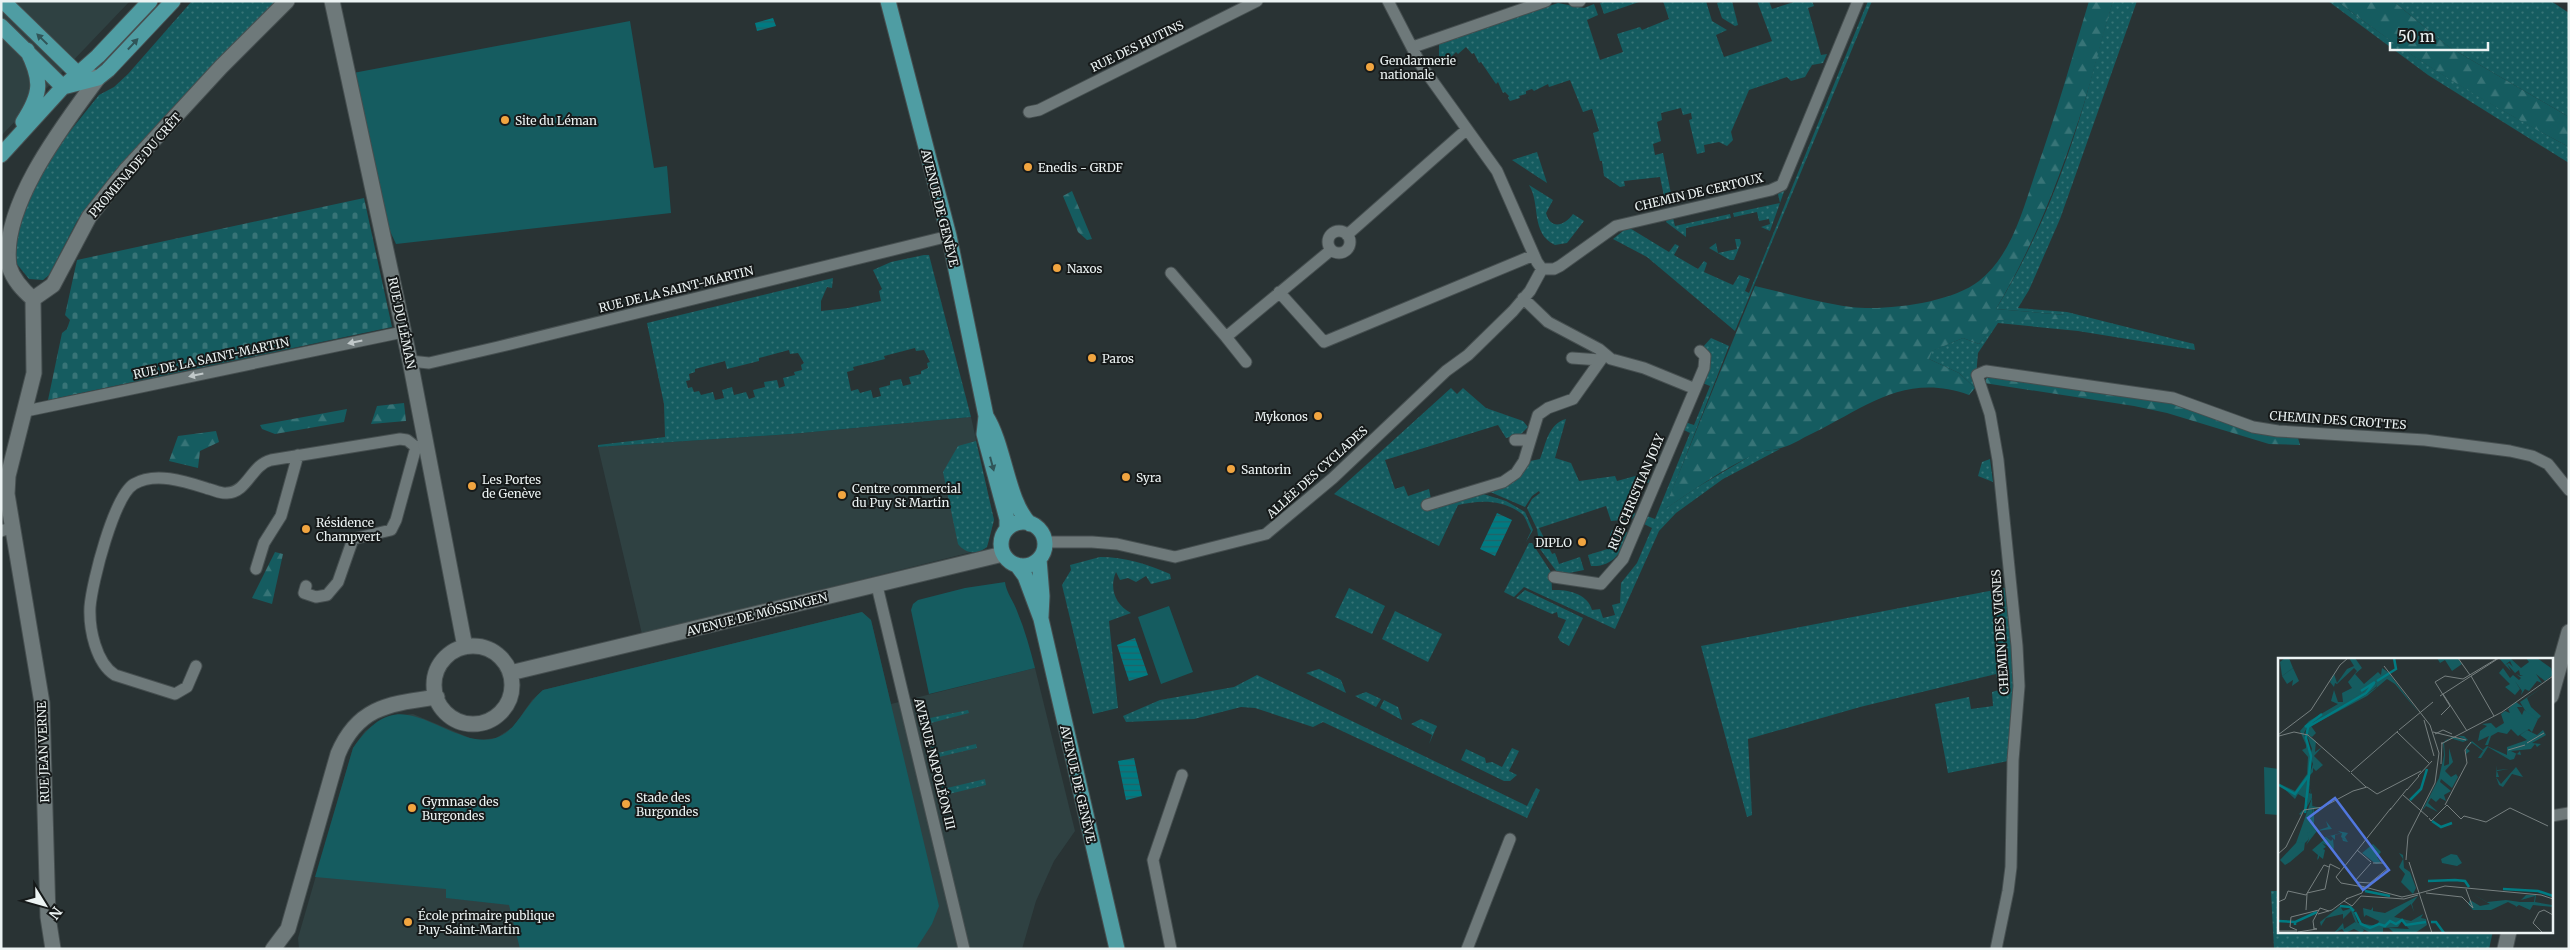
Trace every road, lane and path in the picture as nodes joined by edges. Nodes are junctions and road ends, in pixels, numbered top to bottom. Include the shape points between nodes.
1 (3, 1) edge
2 (150, 1) edge
3 (173, 1) edge
4 (286, 1) edge
5 (332, 1) edge
6 (888, 1) edge
7 (1257, 1) edge
8 (1388, 1) edge
9 (1546, 1) edge
10 (1574, 1) edge
11 (1580, 1) edge
12 (1858, 1) edge
13 (1, 26) edge
14 (1412, 47) junction
15 (27, 50) junction
16 (77, 73) junction
17 (98, 78) junction
18 (63, 87) junction
19 (83, 98) junction
20 (1029, 112) dead end
21 (1466, 130) junction
22 (4, 151) edge
23 (949, 236) junction
24 (1534, 255) junction
25 (1542, 269) junction
26 (1171, 273) dead end
27 (1279, 292) junction
28 (1524, 298) junction
29 (33, 299) junction
30 (403, 332) junction
31 (1226, 337) junction
32 (1700, 351) dead end
33 (1603, 357) junction
34 (1572, 358) dead end
35 (410, 361) junction
36 (1246, 362) dead end
37 (1977, 375) joint
38 (1693, 388) junction
39 (26, 411) junction
40 (986, 416) junction
41 (1515, 440) dead end
42 (1529, 440) junction
43 (421, 446) junction
44 (298, 455) junction
45 (2569, 490) edge
46 (1427, 505) dead end
47 (1030, 524) junction
48 (1007, 529) junction
49 (6, 530) edge
50 (1044, 542) junction
51 (1003, 554) junction
52 (1039, 559) junction
53 (1017, 565) junction
54 (256, 569) dead end
55 (1554, 577) dead end
56 (306, 586) dead end
57 (877, 586) junction
58 (1041, 619) junction
59 (2569, 632) edge
60 (465, 647) junction
61 (196, 666) dead end
62 (510, 673) junction
63 (2552, 692) edge
64 (437, 697) junction
65 (1182, 776) dead end
66 (2569, 814) edge
67 (2552, 816) edge
68 (1510, 840) dead end
69 (2509, 932) edge
70 (50, 948) edge
71 (276, 948) edge
72 (964, 949) edge
73 (1117, 949) edge
74 (1172, 949) edge
75 (1467, 949) edge
76 (1996, 949) edge
77 (2505, 949) edge

16 -> 1 main road
2 - 16 main road via 98,56
17 -> 3 main road via 116,64
4 - 29 street, PROMENADE DU CRÊT via 127,170 89,217 53,285
5 - 30 street, RUE DU LÉMAN
6 - 23 main road, AVENUE DE GENÈVE
7 - 20 street, RUE DES HUTINS via 1039,110
8 - 14 street
9 - 14 street
10 - 11 street
12 - 25 street, CHEMIN DE CERTOUX via 1782,185 1616,226 1560,266
13 - 15 main road
14 - 21 street
15 - 18 main road
15 - 22 main road via 37,70 38,90 30,112
16 - 17 street
16 - 18 main road
17 - 18 main road
17 - 19 street
18 - 19 street via 80,88
18 - 22 main road
19 - 29 street via 38,162 20,197 9,230 9,266 19,286
21 - 24 street via 1498,171
21 - 27 street via 1347,234 1350,241 1348,250 1341,254 1331,250
23 - 35 street, RUE DE LA SAINT-MARTIN via 486,350 429,363
23 - 40 main road, AVENUE DE GENÈVE
24 - 25 street
24 - 27 street via 1324,342
25 - 28 street, ALLÉE DES CYCLADES
26 - 31 street
27 - 31 street
28 - 33 street via 1548,322
28 - 50 street, ALLÉE DES CYCLADES via 1468,355 1446,371 1333,478 1266,534 1176,557 1117,544
29 - 39 street via 35,358
30 - 35 street, RUE DU LÉMAN
30 -> 39 street, RUE DE LA SAINT-MARTIN
31 - 36 street
32 - 38 street, RUE CHRISTIAN JOLY via 1705,362
33 - 34 street
33 - 38 street via 1644,368
33 - 42 street via 1573,399 1538,415
35 - 43 street, RUE DU LÉMAN
37 - 45 street, CHEMIN DES CROTTES via 1986,372 2173,398 2253,427 2278,431 2426,440 2510,451 2548,464
37 - 76 street, CHEMIN DES VIGNES via 1990,414 1998,460 2019,669 2011,867
38 - 55 street, RUE CHRISTIAN JOLY via 1623,559 1601,584
39 - 49 street via 7,488
40 - 47 main road, AVENUE DE GENÈVE via 994,428 1016,500
40 -> 48 main road, AVENUE DE GENÈVE via 984,434
41 - 42 street
42 - 46 street via 1520,468 1508,480
43 - 44 street via 400,438
43 - 56 street via 390,530 353,539 338,582 327,596 304,593
43 - 60 street, RUE DU LÉMAN
44 - 54 street via 281,516 264,543
44 - 61 street via 261,463 242,486 232,492 222,493 174,480 150,480 136,482 117,504 90,606 100,660 115,676 175,694 187,687
47 - 48 main road via 1018,523
47 - 50 main road via 1040,531
48 - 51 main road via 1001,543
49 - 70 street, RUE JEAN VERNE via 42,703
50 - 52 main road
51 - 53 main road
51 - 57 street, AVENUE DE MÖSSINGEN
52 - 53 main road via 1031,564
52 - 58 main road, AVENUE DE GENÈVE
53 - 58 main road, AVENUE DE GENÈVE via 1025,576
57 - 62 street, AVENUE DE MÖSSINGEN
57 - 72 street, AVENUE NAPOLÉON III
58 - 73 main road, AVENUE DE GENÈVE
59 - 63 street
60 - 62 street via 479,646 493,651 504,660
60 - 64 street via 449,654 438,668 434,686
62 - 64 street via 512,691 508,702 487,721 473,723 456,719 442,708
64 - 71 street via 383,707 360,721 350,732 338,754 288,929
65 - 74 street via 1153,860
66 - 67 street
68 - 75 street
69 - 77 street

